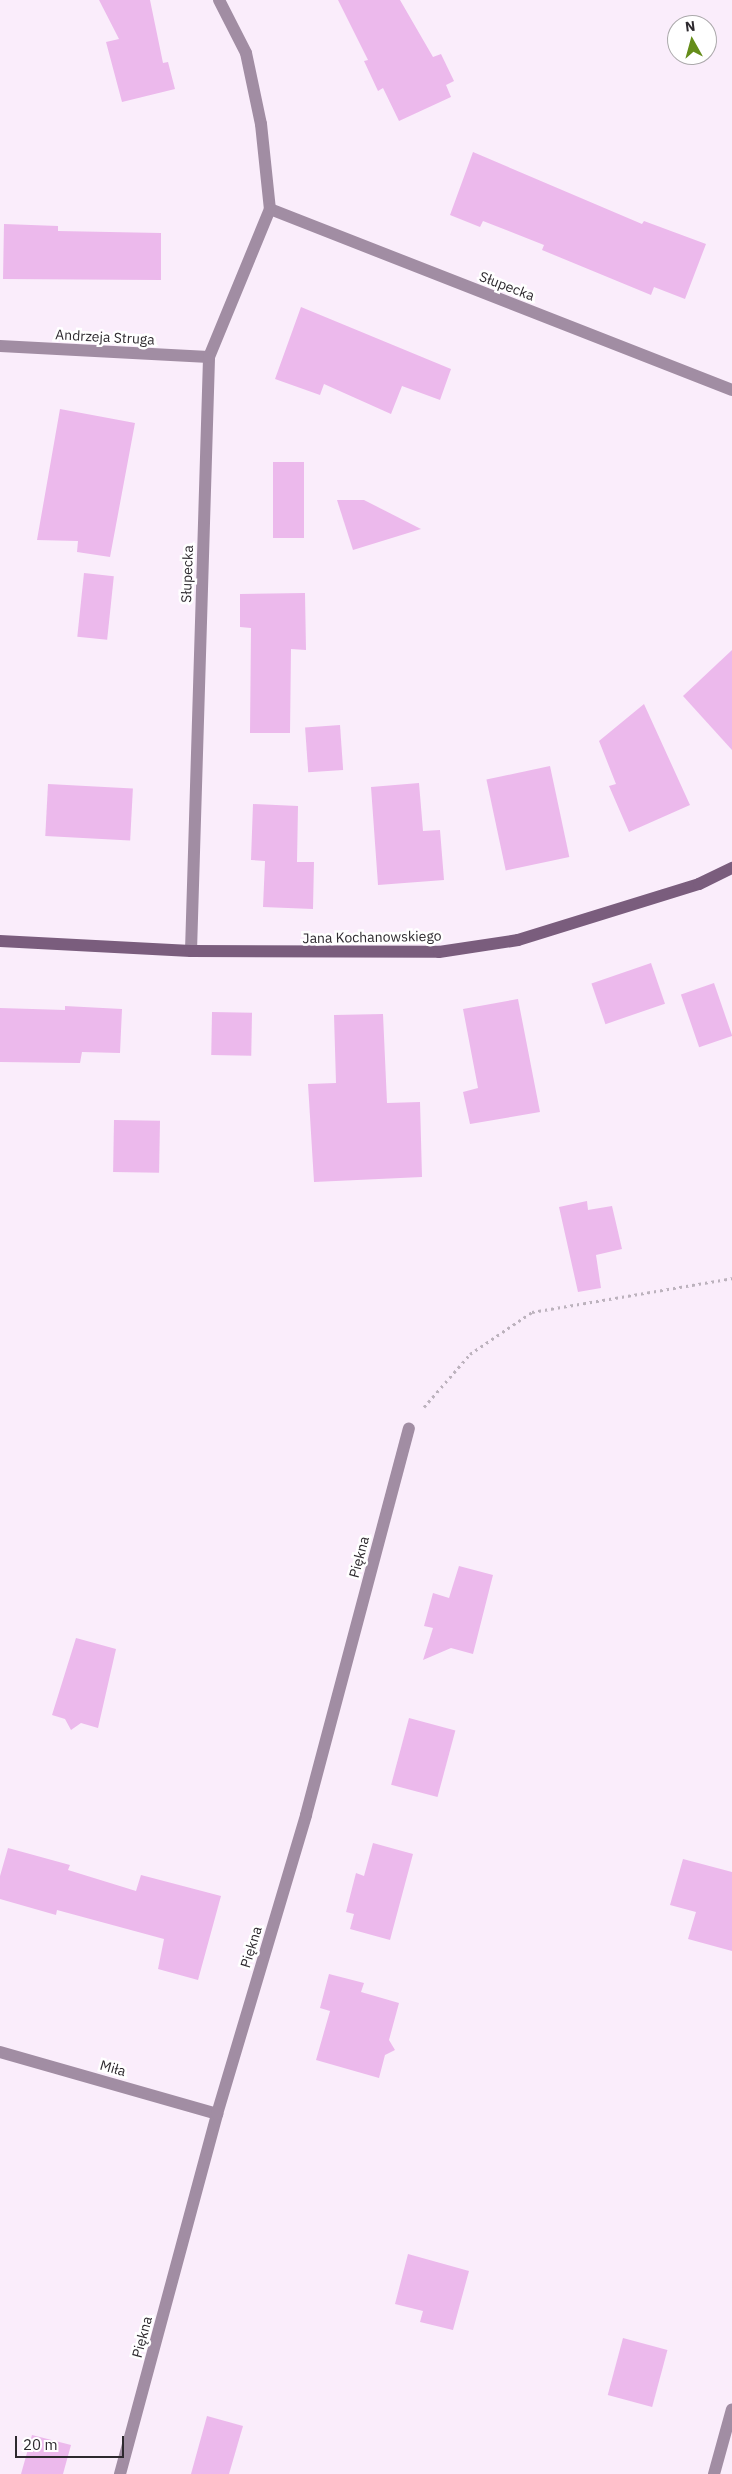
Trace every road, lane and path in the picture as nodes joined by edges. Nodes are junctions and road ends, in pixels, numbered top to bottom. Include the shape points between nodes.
1 (219, 0) edge
2 (270, 210) junction
3 (0, 346) edge
4 (209, 357) junction
5 (732, 390) edge
6 (732, 868) edge
7 (0, 941) edge
8 (191, 950) junction
9 (732, 1278) edge
10 (409, 1428) joint
11 (0, 2052) edge
12 (217, 2114) junction
13 (732, 2409) edge
14 (120, 2474) edge
15 (714, 2474) edge

1 - 2 street, Słupecka via 246,53 261,124
2 - 4 street, Słupecka
2 - 5 street, Słupecka
3 - 4 street, Andrzeja Struga
4 - 8 street, Słupecka
6 - 8 street, Jana Kochanowskiego via 699,884 518,940 439,952
7 - 8 street, Jana Kochanowskiego
9 - 10 path via 532,1312 470,1354 436,1390
10 - 12 street, Piękna via 306,1815
11 - 12 street, Miła
12 - 14 street, Piękna
13 - 15 street

